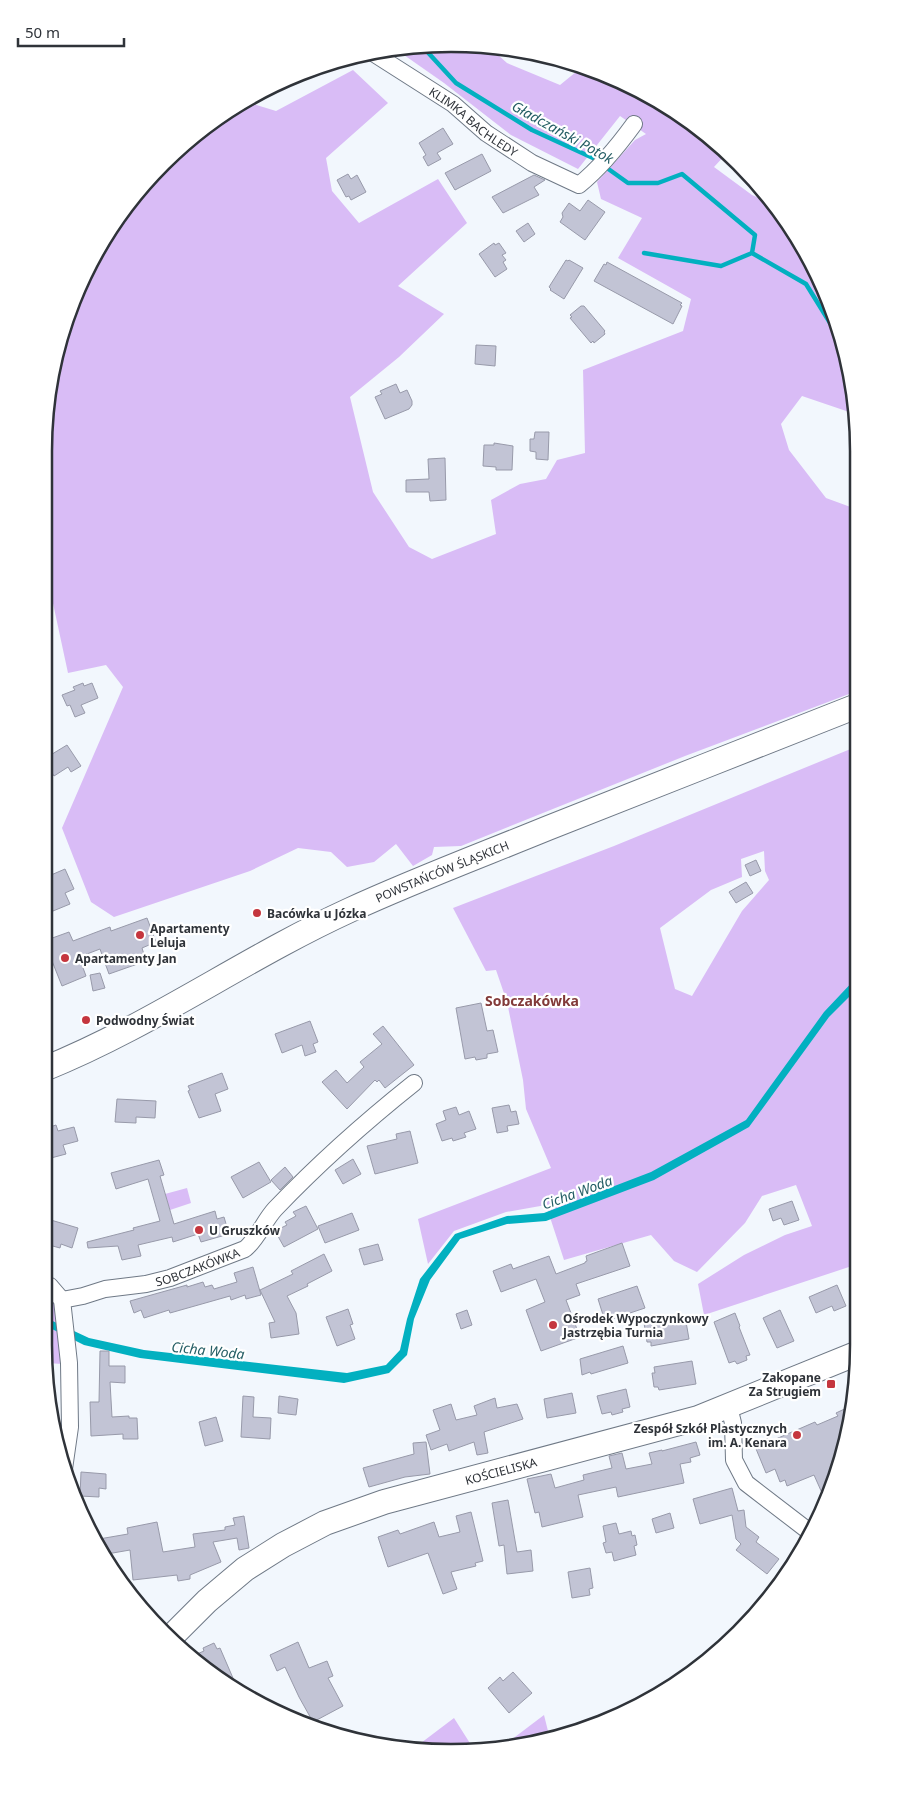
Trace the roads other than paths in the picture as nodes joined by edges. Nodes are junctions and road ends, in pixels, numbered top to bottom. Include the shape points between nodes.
1 (382, 59) edge
2 (634, 124) dead end
3 (850, 709) edge
4 (52, 1066) edge
5 (414, 1083) dead end
6 (52, 1289) edge
7 (63, 1306) junction
8 (850, 1356) edge
9 (729, 1407) junction
10 (67, 1450) edge
11 (805, 1528) edge
12 (175, 1633) edge

1 - 2 street, KLIMKA BACHLEDY via 452,104 486,133 532,163 579,185 592,175
3 - 4 street, POWSTAŃCÓW ŚLĄSKICH via 349,910 268,951 129,1030
5 - 7 street, SOBCZAKÓWKA via 348,1139 274,1210 246,1249 170,1278 106,1289
6 - 7 street
7 - 10 street via 69,1364 70,1427
8 - 9 street, KOŚCIELISKA
9 - 11 street via 734,1460 746,1483
9 - 12 street, KOŚCIELISKA via 339,1517 298,1536 245,1568

